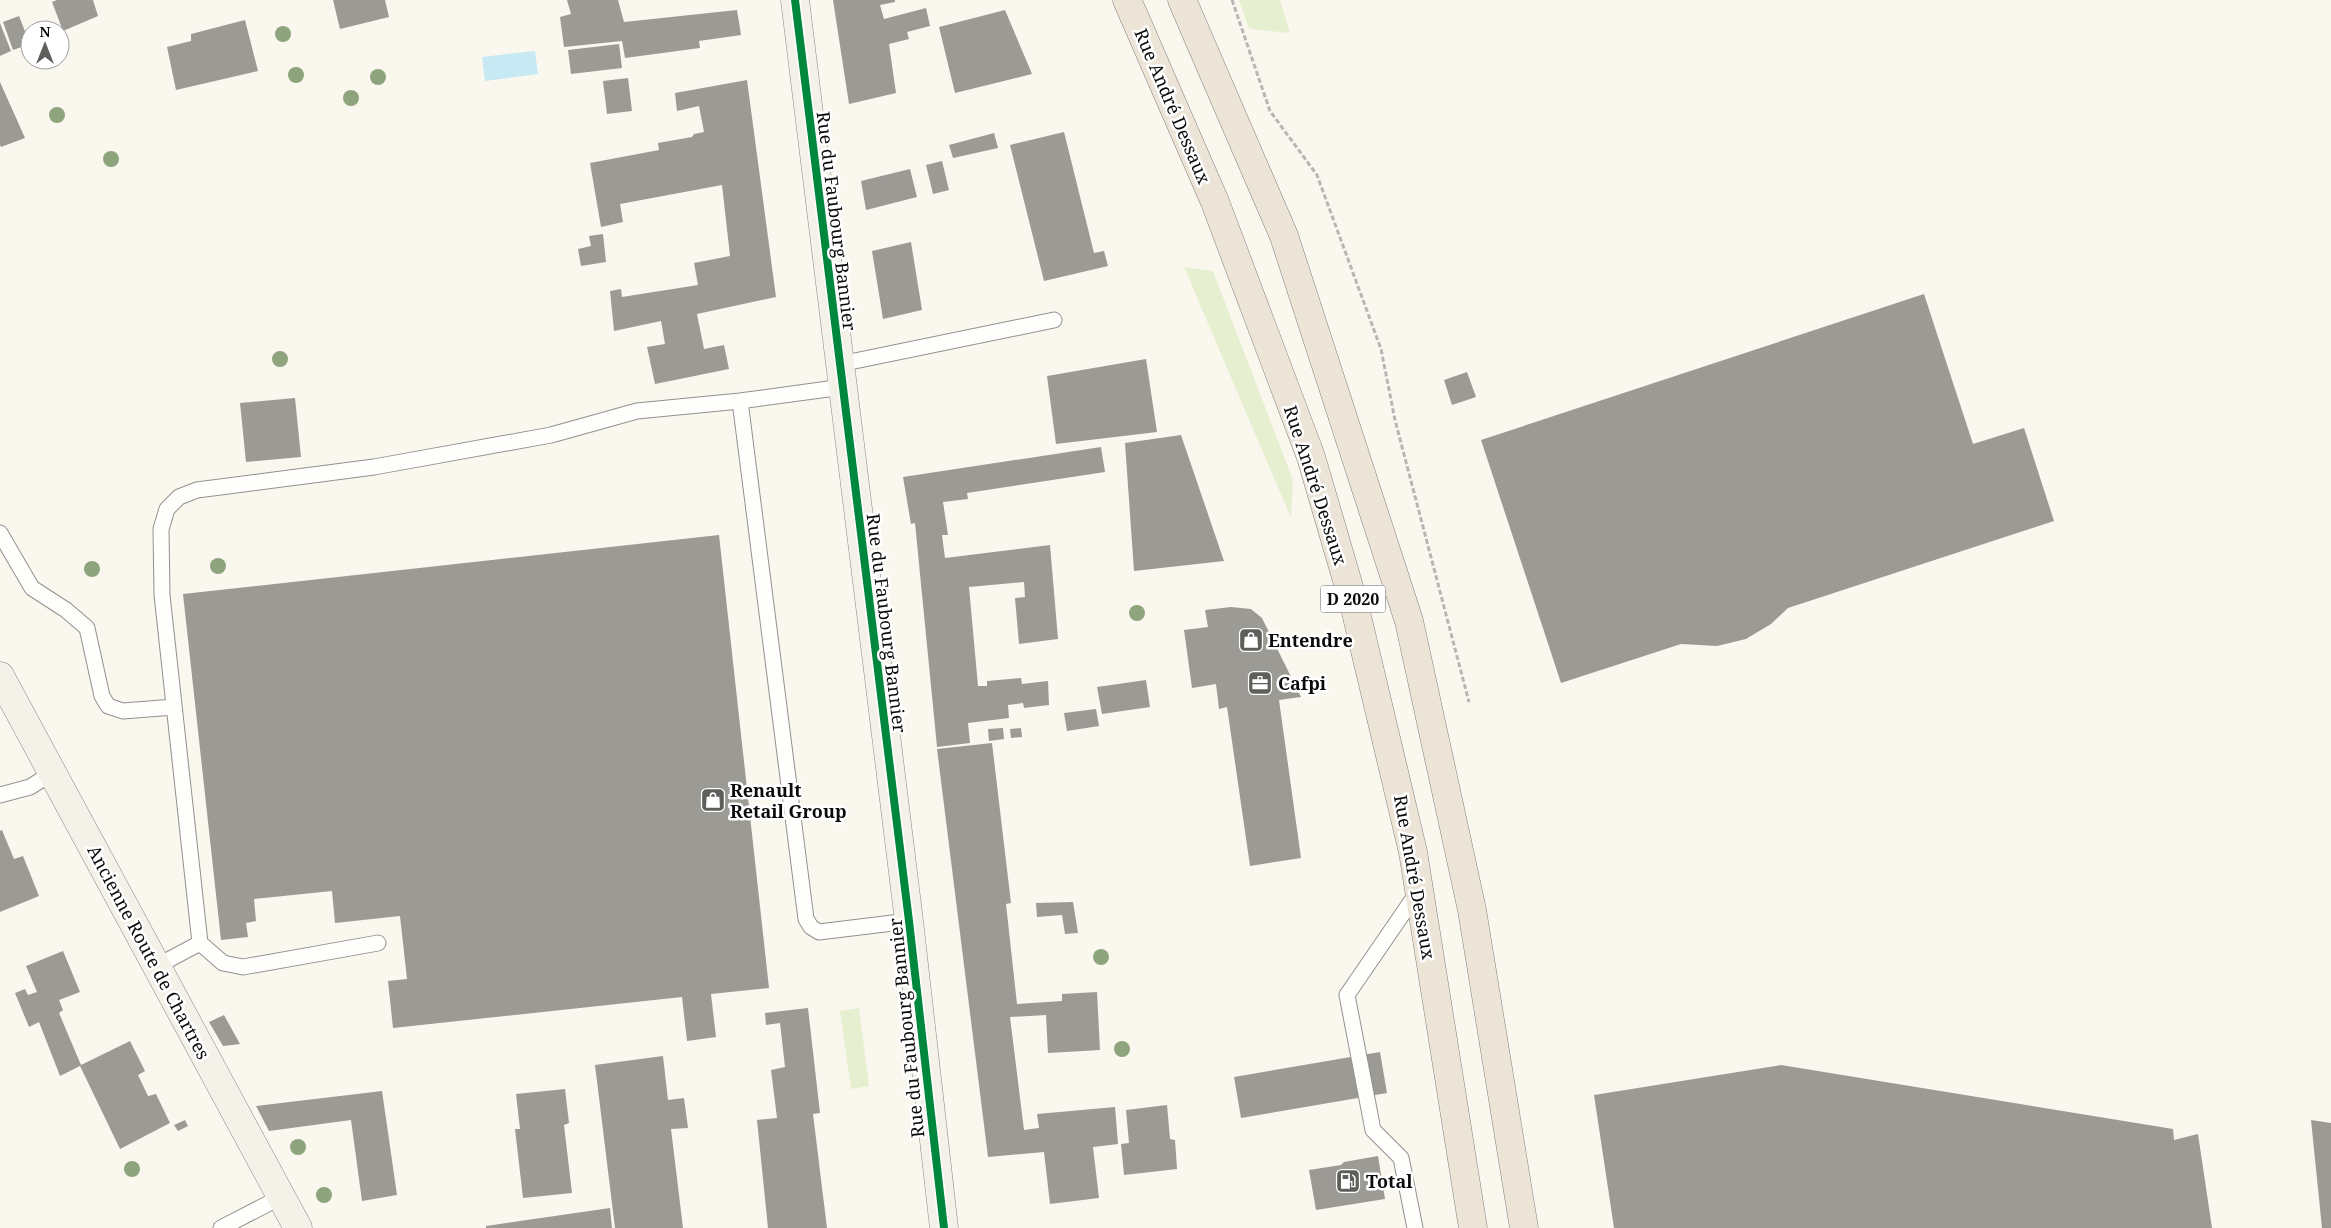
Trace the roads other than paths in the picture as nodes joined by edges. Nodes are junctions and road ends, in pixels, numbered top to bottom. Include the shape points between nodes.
1 (1127, 0) edge
2 (1182, 0) edge
3 (794, 7) edge
4 (1054, 320) dead end
5 (842, 376) junction
6 (740, 401) junction
7 (0, 533) edge
8 (0, 676) edge
9 (174, 707) junction
10 (52, 773) junction
11 (0, 795) edge
12 (1419, 890) junction
13 (909, 921) junction
14 (200, 944) junction
15 (378, 944) dead end
16 (157, 966) junction
17 (281, 1197) junction
18 (221, 1228) edge
19 (298, 1228) edge
20 (944, 1228) edge
21 (1415, 1228) edge
22 (1473, 1228) edge
23 (1524, 1228) edge

1 - 12 main road, Rue André Dessaux / D 2020 via 1215,202 1311,457 1373,678
2 - 23 main road, D 2020 via 1284,236 1410,621 1472,910
3 - 5 main road, Rue du Faubourg Bannier
4 - 5 lane
5 - 6 lane
5 - 13 main road, Rue du Faubourg Bannier
6 - 9 lane via 637,411 551,435 374,467 197,490 179,497 167,509 161,528 162,595
6 - 13 lane via 806,919 819,932
7 - 9 lane via 32,588 66,610 86,628 102,696 108,706 124,711
8 - 10 main road, Ancienne Route de Chartres
9 - 14 lane
10 - 11 lane via 30,787
10 - 16 main road, Ancienne Route de Chartres
12 - 21 lane via 1347,996 1372,1130 1401,1158
12 - 22 main road, Rue André Dessaux / D 2020
13 - 20 main road, Rue du Faubourg Bannier
14 - 15 lane via 223,963 243,967
14 - 16 lane
16 - 17 main road, Ancienne Route de Chartres
17 - 18 lane
17 - 19 main road, Ancienne Route de Chartres

